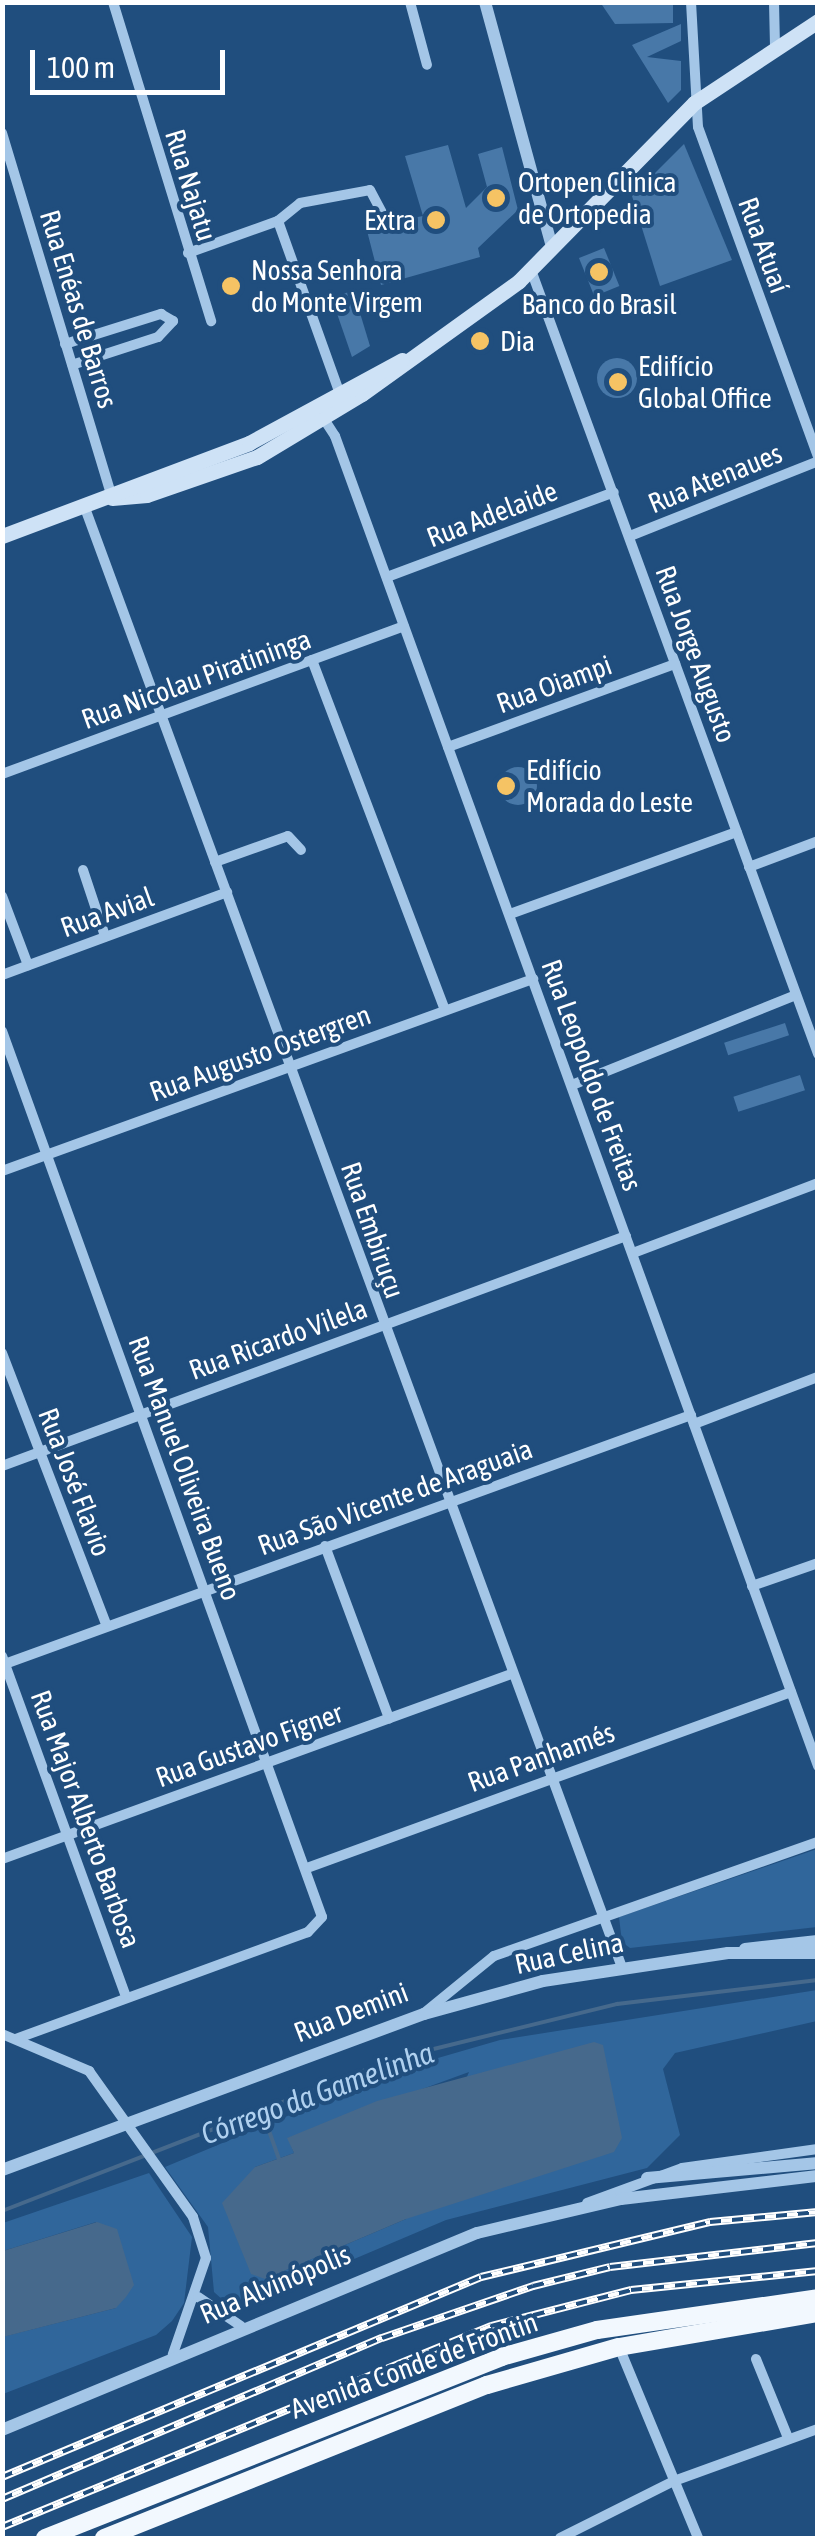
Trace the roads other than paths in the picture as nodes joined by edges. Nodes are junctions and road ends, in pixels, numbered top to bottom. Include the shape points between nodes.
1 (113, 2) edge
2 (410, 2) edge
3 (484, 2) edge
4 (690, 2) edge
5 (774, 2) edge
6 (818, 21) edge
7 (775, 45) junction
8 (427, 66) dead end
9 (694, 104) junction
10 (2, 133) edge
11 (384, 216) dead end
12 (278, 221) junction
13 (552, 247) junction
14 (188, 252) junction
15 (531, 270) junction
16 (211, 322) dead end
17 (64, 344) junction
18 (402, 360) junction
19 (72, 366) junction
20 (339, 390) junction
21 (318, 412) junction
22 (818, 459) edge
23 (614, 492) junction
24 (112, 498) junction
25 (85, 508) junction
26 (2, 536) edge
27 (630, 536) junction
28 (386, 577) junction
29 (404, 626) junction
30 (312, 660) junction
31 (675, 664) junction
32 (160, 715) junction
33 (448, 747) junction
34 (2, 774) edge
35 (737, 832) junction
36 (818, 842) edge
37 (301, 850) dead end
38 (216, 862) junction
39 (749, 867) junction
40 (83, 870) dead end
41 (227, 892) junction
42 (2, 896) edge
43 (510, 914) junction
44 (105, 936) junction
45 (28, 965) junction
46 (2, 975) edge
47 (534, 979) junction
48 (796, 995) junction
49 (446, 1010) junction
50 (2, 1032) edge
51 (818, 1054) edge
52 (290, 1065) junction
53 (572, 1086) junction
54 (47, 1154) junction
55 (2, 1171) edge
56 (818, 1183) edge
57 (626, 1236) junction
58 (632, 1253) junction
59 (382, 1324) junction
60 (2, 1353) edge
61 (818, 1377) edge
62 (142, 1414) junction
63 (693, 1420) junction
64 (39, 1453) junction
65 (2, 1466) edge
66 (447, 1501) junction
67 (325, 1546) junction
68 (818, 1564) edge
69 (752, 1586) junction
70 (205, 1589) junction
71 (107, 1626) junction
72 (4, 1661) edge
73 (512, 1674) junction
74 (791, 1692) junction
75 (389, 1718) junction
76 (815, 1751) edge
77 (268, 1762) junction
78 (818, 1766) edge
79 (550, 1777) junction
80 (68, 1835) junction
81 (818, 1842) edge
82 (2, 1859) edge
83 (307, 1868) junction
84 (602, 1917) junction
85 (818, 1941) edge
86 (728, 1953) junction
87 (818, 1953) edge
88 (621, 1965) junction
89 (126, 1998) junction
90 (424, 2014) junction
91 (2, 2034) edge
92 (16, 2039) junction
93 (124, 2125) junction
94 (818, 2149) edge
95 (818, 2164) edge
96 (2, 2170) edge
97 (818, 2176) edge
98 (646, 2178) junction
99 (576, 2208) junction
100 (198, 2297) junction
101 (818, 2298) edge
102 (818, 2313) edge
103 (241, 2326) junction
104 (619, 2347) junction
105 (173, 2354) junction
106 (756, 2359) dead end
107 (2, 2430) edge
108 (818, 2430) edge
109 (788, 2438) junction
110 (674, 2481) junction
111 (109, 2512) junction
112 (133, 2534) edge
113 (45, 2538) edge
114 (104, 2538) edge
115 (560, 2538) edge
116 (698, 2538) edge

1 - 14 street, Rua Najatu
2 - 8 street
3 - 13 street
4 - 9 street, Rua Atuaí
5 - 7 street
6 - 7 main road
7 - 9 main road
9 - 13 main road
9 - 22 street, Rua Atuaí
10 - 17 street, Rua Enéas de Barros
11 - 12 street via 370,190 300,203
12 - 14 street
12 - 20 street
13 - 15 main road
14 - 16 street, Rua Najatu
15 - 18 main road
15 - 23 street, Rua Jorge Augusto
17 - 19 street, Rua Enéas de Barros
17 - 19 street via 161,314 173,322 158,338
18 - 20 main road
18 - 21 main road
19 - 24 street, Rua Enéas de Barros
20 - 21 main road
21 - 24 main road via 232,467
21 - 28 street, Rua Leopoldo de Freitas
22 - 27 street, Rua Atenaues
23 - 27 street, Rua Jorge Augusto
23 - 28 street, Rua Adelaide
24 - 25 main road
25 - 26 main road
25 - 32 street, Rua Embiruçu
27 - 31 street, Rua Jorge Augusto
28 - 29 street, Rua Leopoldo de Freitas
29 - 30 street, Rua Nicolau Piratininga
29 - 33 street, Rua Leopoldo de Freitas
30 - 32 street, Rua Nicolau Piratininga
30 - 49 street
31 - 33 street, Rua Oiampi
31 - 35 street, Rua Jorge Augusto
32 - 34 street, Rua Nicolau Piratininga
32 - 38 street, Rua Embiruçu
33 - 43 street, Rua Leopoldo de Freitas
35 - 39 street, Rua Jorge Augusto
35 - 43 street
36 - 39 street
37 - 38 street via 288,836
38 - 41 street, Rua Embiruçu
39 - 48 street, Rua Jorge Augusto
40 - 44 street
41 - 44 street, Rua Avial
41 - 52 street, Rua Embiruçu
42 - 45 street
43 - 47 street, Rua Leopoldo de Freitas
44 - 45 street, Rua Avial
45 - 46 street, Rua Avial
47 - 49 street, Rua Augusto Ostergren
47 - 53 street, Rua Leopoldo de Freitas
48 - 51 street, Rua Jorge Augusto
48 - 53 street
49 - 52 street, Rua Augusto Ostergren
50 - 54 street, Rua Manuel Oliveira Bueno
52 - 54 street, Rua Augusto Ostergren
52 - 59 street, Rua Embiruçu
53 - 57 street, Rua Leopoldo de Freitas
54 - 55 street, Rua Augusto Ostergren
54 - 62 street, Rua Manuel Oliveira Bueno
56 - 58 street
57 - 58 street, Rua Leopoldo de Freitas
57 - 59 street, Rua Ricardo Vilela
58 - 63 street, Rua Leopoldo de Freitas
59 - 62 street, Rua Ricardo Vilela
59 - 66 street, Rua Embiruçu
60 - 64 street, Rua José Flavio
61 - 63 street, Rua São Vicente de Araguaia
62 - 64 street, Rua Ricardo Vilela
62 - 70 street, Rua Manuel Oliveira Bueno
63 - 66 street, Rua São Vicente de Araguaia
63 - 69 street, Rua Leopoldo de Freitas
64 - 65 street, Rua Ricardo Vilela
64 - 71 street, Rua José Flavio
66 - 67 street, Rua São Vicente de Araguaia
66 - 73 street, Rua Embiruçu
67 - 70 street, Rua São Vicente de Araguaia
67 - 75 street
68 - 69 street
69 - 74 street, Rua Leopoldo de Freitas
70 - 71 street, Rua São Vicente de Araguaia
70 - 77 street, Rua Manuel Oliveira Bueno
71 - 72 street, Rua São Vicente de Araguaia
72 - 80 street, Rua Major Alberto Barbosa
73 - 75 street, Rua Gustavo Figner
73 - 79 street, Rua Embiruçu
74 - 76 street, Rua Leopoldo de Freitas
74 - 79 street, Rua Panhamés
75 - 77 street, Rua Gustavo Figner
76 - 78 street, Rua Leopoldo de Freitas
77 - 80 street, Rua Gustavo Figner
77 - 83 street, Rua Manuel Oliveira Bueno
79 - 83 street, Rua Panhamés
79 - 84 street, Rua Embiruçu
80 - 82 street, Rua Gustavo Figner
80 - 89 street, Rua Major Alberto Barbosa
81 - 84 street, Rua Demini
83 - 89 street, Rua Manuel Oliveira Bueno via 322,1921
84 - 88 street, Rua Embiruçu
84 - 90 street, Rua Demini via 473,1967
85 - 86 street, Rua Celina
86 - 87 street, Rua Celina
86 - 88 street, Rua Celina
88 - 90 street, Rua Celina
89 - 92 street
90 - 93 street, Rua Demini
91 - 92 street
92 - 93 street via 89,2071
93 - 96 street, Rua Demini
93 - 100 street via 204,2244
94 - 98 street, Rua Alvinópolis
95 - 98 street
97 - 99 street, Rua Alvinópolis
98 - 99 street, Rua Alvinópolis
99 - 103 street, Rua Alvinópolis via 428,2248
100 - 103 street
100 - 105 street
101 - 111 highway, Avenida Conde de Frontin via 597,2330 501,2358
102 - 104 highway, Avenida Conde de Frontin
103 - 105 street, Rua Alvinópolis
104 - 110 street
104 - 112 highway, Avenida Conde de Frontin via 371,2427
105 - 107 street, Rua Alvinópolis
106 - 109 street
108 - 109 street
109 - 110 street
110 - 115 street
110 - 116 street
111 - 112 street
111 - 113 highway, Avenida Conde de Frontin
112 - 114 highway, Avenida Conde de Frontin

